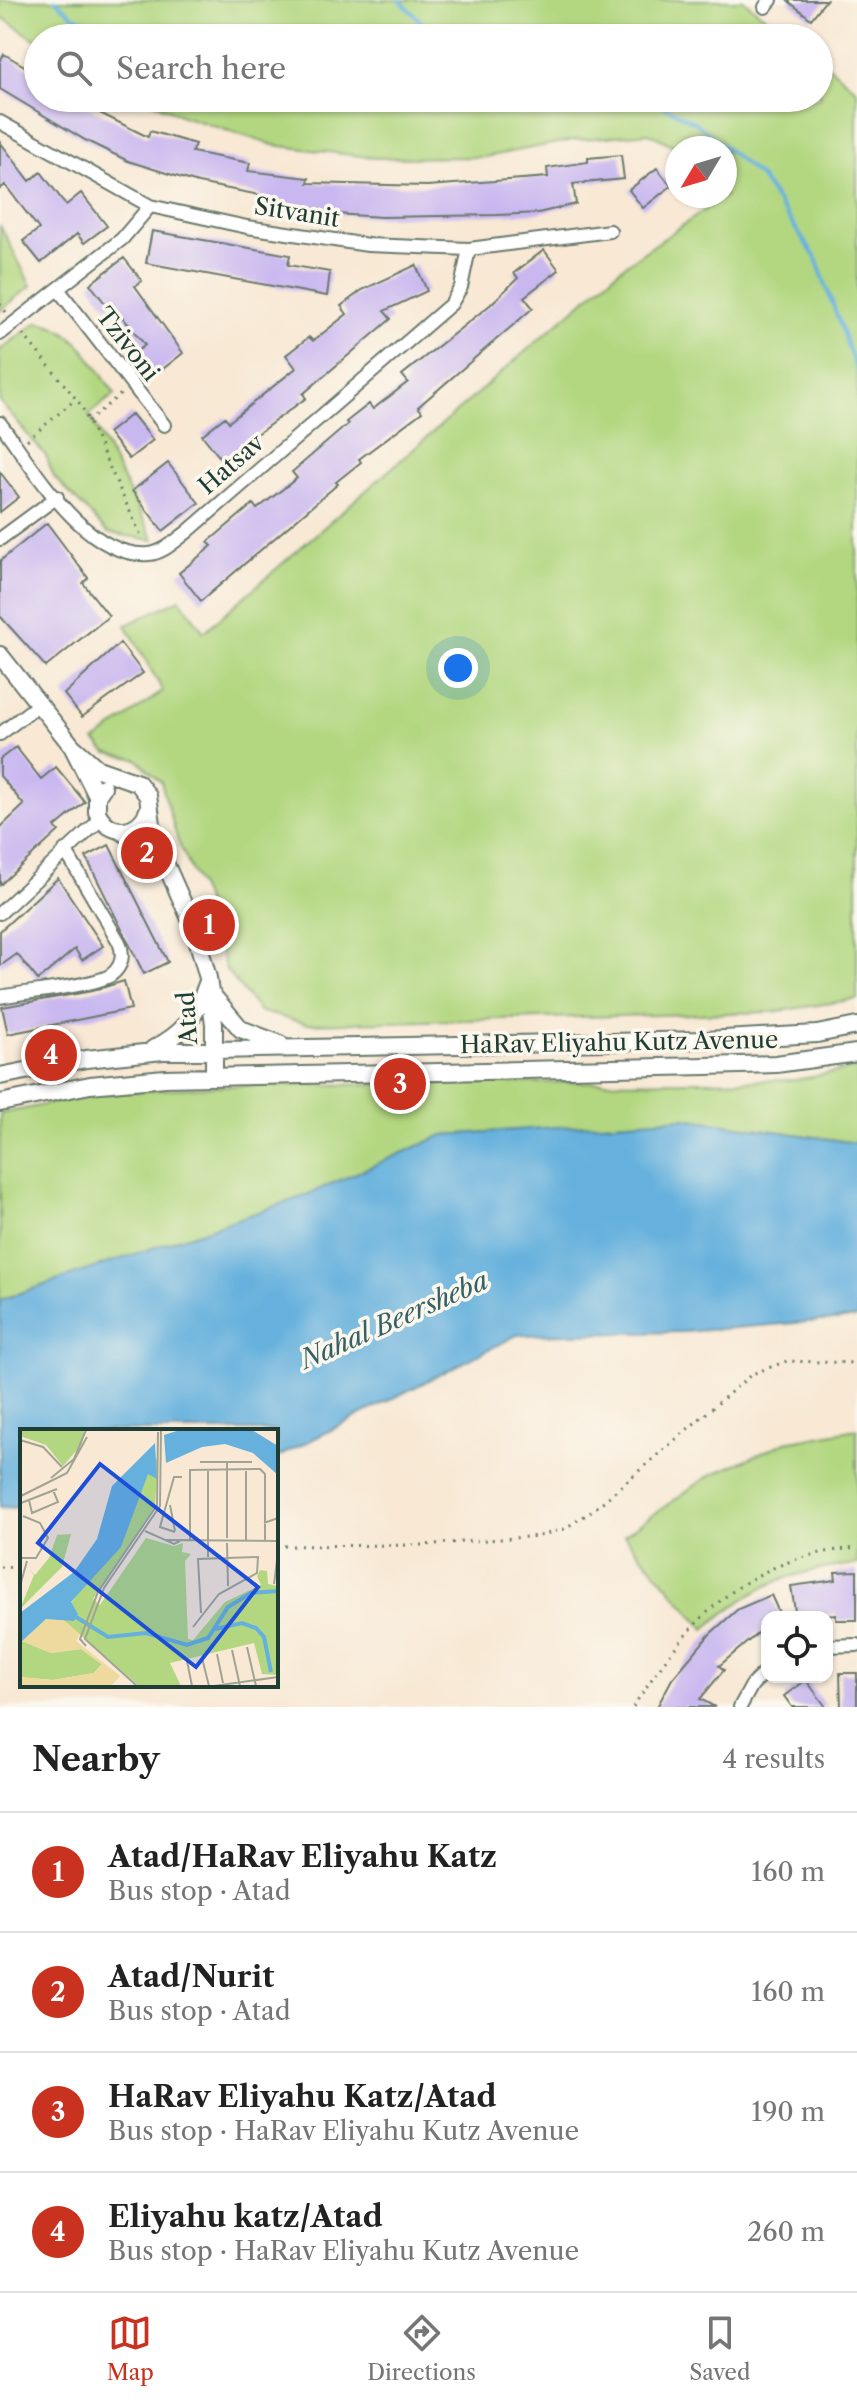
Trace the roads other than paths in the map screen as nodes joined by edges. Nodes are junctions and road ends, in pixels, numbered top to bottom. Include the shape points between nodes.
1 (0, 122) edge
2 (150, 206) junction
3 (610, 231) dead end
4 (469, 249) junction
5 (58, 289) junction
6 (0, 334) edge
7 (0, 423) edge
8 (164, 425) dead end
9 (57, 497) junction
10 (0, 539) edge
11 (0, 655) edge
12 (39, 704) junction
13 (0, 734) edge
14 (72, 746) junction
15 (122, 777) junction
16 (97, 796) junction
17 (149, 808) junction
18 (101, 819) junction
19 (121, 831) junction
20 (65, 850) junction
21 (165, 868) junction
22 (0, 913) edge
23 (209, 985) junction
24 (0, 997) edge
25 (857, 1026) edge
26 (293, 1048) junction
27 (214, 1050) junction
28 (145, 1053) junction
29 (857, 1053) edge
30 (0, 1076) edge
31 (214, 1076) junction
32 (0, 1103) edge
33 (857, 1645) edge
34 (833, 1646) edge
35 (761, 1676) edge
36 (740, 1707) edge

1 - 2 street, Sitvanit
2 - 4 street, Sitvanit via 368,245
2 - 5 street via 122,239
3 - 4 street, Sitvanit
4 - 9 street, Hatsav via 461,287 451,304 186,533 150,554 120,551 97,540
5 - 6 street
5 - 8 street, Tzivoni
7 - 9 street
9 - 10 street
11 - 12 street
12 - 13 street
12 - 14 street
14 - 15 street via 98,769
14 - 16 street
15 - 16 street via 107,783
15 - 17 street via 141,785
16 - 18 street
17 - 19 street via 141,824
17 - 21 street, Atad
18 - 19 street
18 - 20 street
19 - 21 street, Atad
20 - 22 street
20 - 24 street via 119,942 123,957 118,969 103,980
21 - 23 street, Atad via 194,928
23 - 26 street via 241,1029
23 - 27 street, Atad
23 - 28 street via 185,1029
25 - 26 street, HaRav Eliyahu Kutz Avenue via 774,1037
26 - 27 street, HaRav Eliyahu Kutz Avenue
27 - 28 street, HaRav Eliyahu Kutz Avenue
27 - 31 street, Atad
28 - 30 street, HaRav Eliyahu Kutz Avenue
29 - 31 street, HaRav Eliyahu Kutz Avenue via 706,1066
31 - 32 street, HaRav Eliyahu Kutz Avenue via 90,1085
33 - 34 street
35 - 36 street

